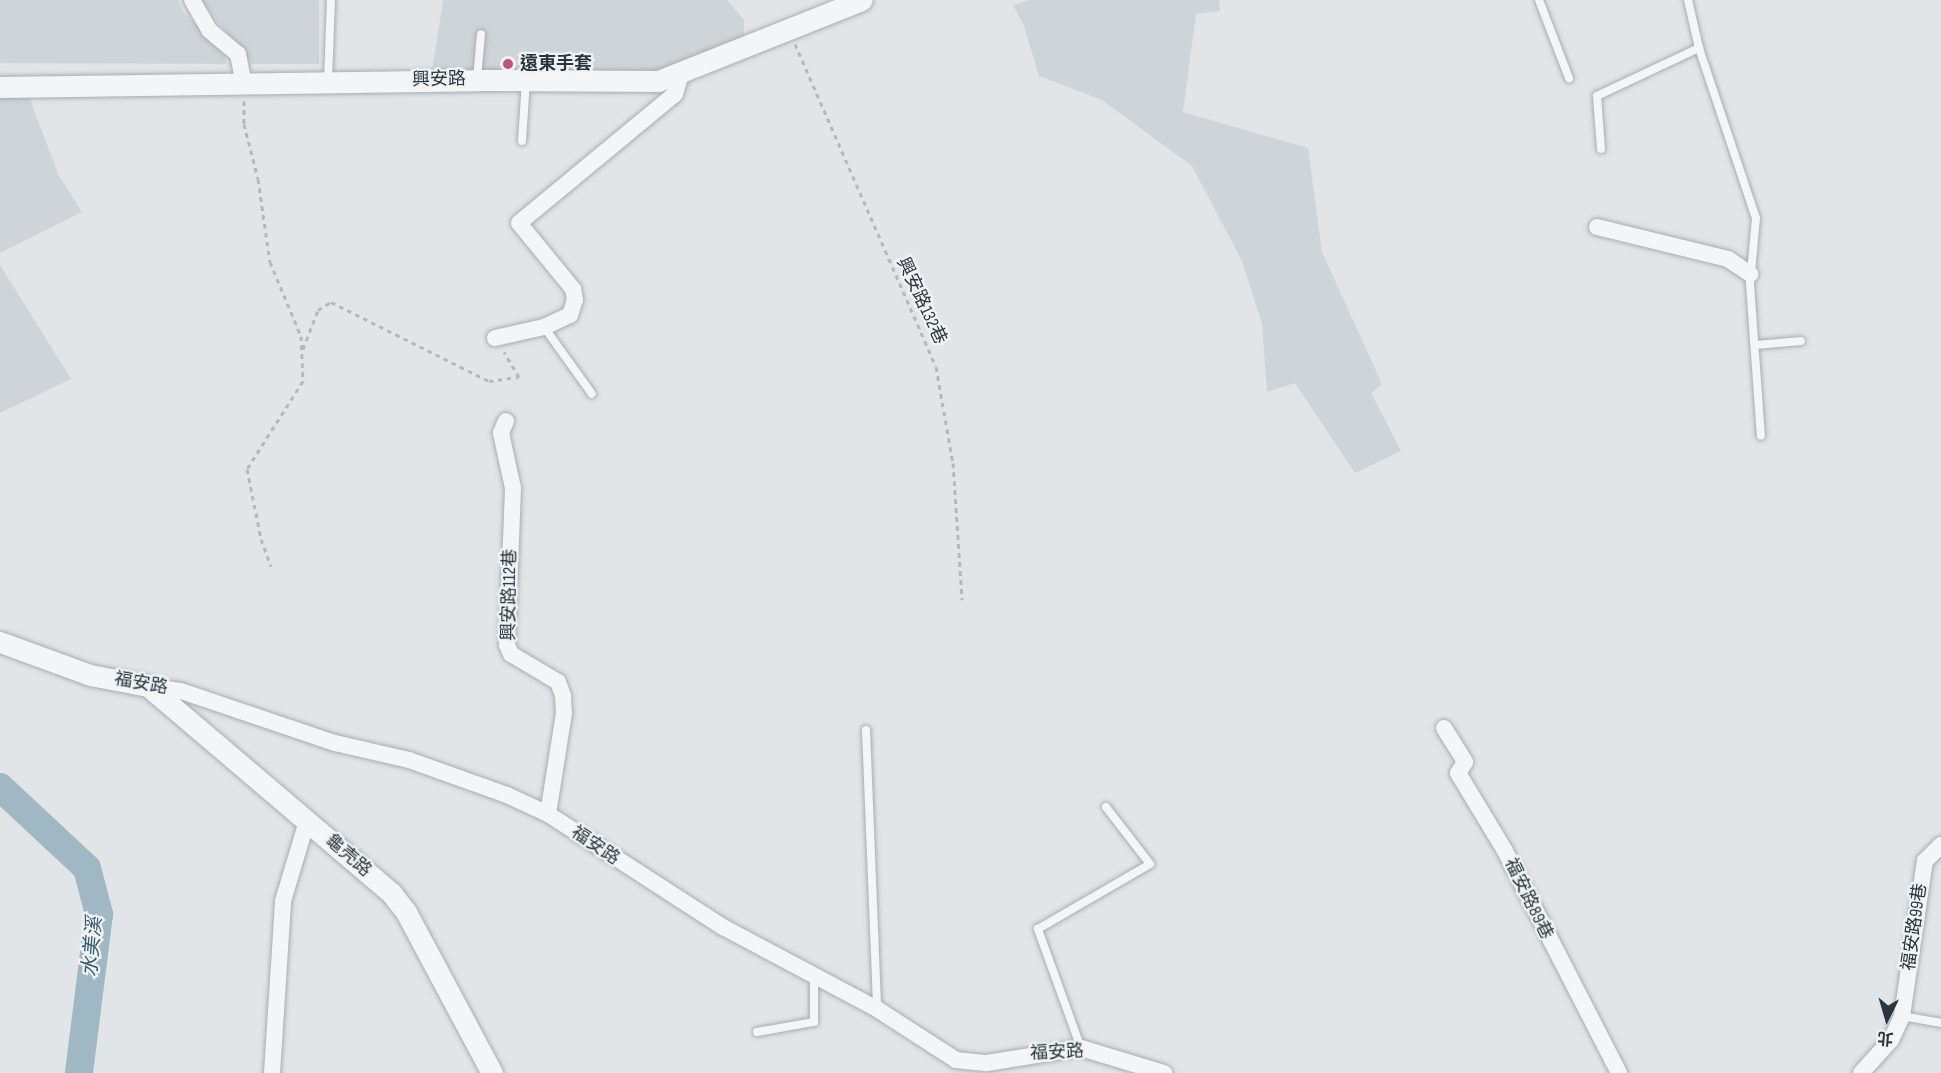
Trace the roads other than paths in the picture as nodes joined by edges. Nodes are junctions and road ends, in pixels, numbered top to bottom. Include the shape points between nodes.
1 (192, 0) edge
2 (332, 0) edge
3 (862, 0) edge
4 (1539, 0) edge
5 (1688, 0) edge
6 (481, 34) dead end
7 (1699, 48) junction
8 (681, 74) junction
9 (1569, 78) dead end
10 (477, 80) junction
11 (526, 80) junction
12 (328, 81) junction
13 (244, 85) junction
14 (0, 87) edge
15 (522, 141) dead end
16 (1601, 149) dead end
17 (1597, 227) dead end
18 (1750, 274) junction
19 (544, 327) junction
20 (495, 338) road end
21 (1801, 341) dead end
22 (1756, 345) junction
23 (592, 394) dead end
24 (506, 421) dead end
25 (1761, 436) dead end
26 (0, 642) edge
27 (148, 686) junction
28 (1444, 728) dead end
29 (866, 730) dead end
30 (1106, 807) dead end
31 (548, 814) junction
32 (307, 821) junction
33 (1941, 844) edge
34 (814, 976) junction
35 (877, 1009) junction
36 (1902, 1016) junction
37 (1941, 1023) edge
38 (757, 1032) dead end
39 (1081, 1048) junction
40 (991, 1068) edge
41 (272, 1073) edge
42 (492, 1073) edge
43 (1164, 1073) edge
44 (1619, 1073) edge
45 (1861, 1073) edge

1 - 13 street via 209,30 238,54
2 - 12 lane
3 - 8 street, 興安路
4 - 9 lane
5 - 7 lane
6 - 10 lane
7 - 16 lane via 1597,96
7 - 18 lane via 1756,218
8 - 11 street, 興安路 via 658,81
8 - 19 street via 675,94 519,223 573,289 575,300 570,315
10 - 11 street, 興安路
10 - 12 street, 興安路
11 - 15 lane
12 - 13 street, 興安路
13 - 14 street, 興安路
17 - 18 street via 1728,260
18 - 22 lane via 1751,334
19 - 20 street
19 - 23 lane
21 - 22 lane
22 - 25 lane
24 - 31 street, 興安路112巷 via 501,433 513,488 507,645 511,654 558,682 563,696 564,714
26 - 27 street, 福安路 via 90,675
27 - 31 street, 福安路 via 181,691 335,743 409,760
27 - 32 street, 龜壳路
28 - 44 street, 福安路89巷 via 1465,762 1458,773 1505,851 1558,961
29 - 35 lane
30 - 39 lane via 1150,864 1038,929
31 - 34 street, 福安路 via 664,892
32 - 41 street via 283,902
32 - 42 street, 龜壳路 via 392,894 406,912
33 - 36 street, 福安路99巷 via 1925,861
34 - 35 street, 福安路
34 - 38 lane via 814,1022
35 - 40 street, 福安路 via 956,1060
36 - 37 lane
36 - 45 street, 福安路99巷 via 1891,1040
39 - 40 street, 福安路
39 - 43 street, 福安路

